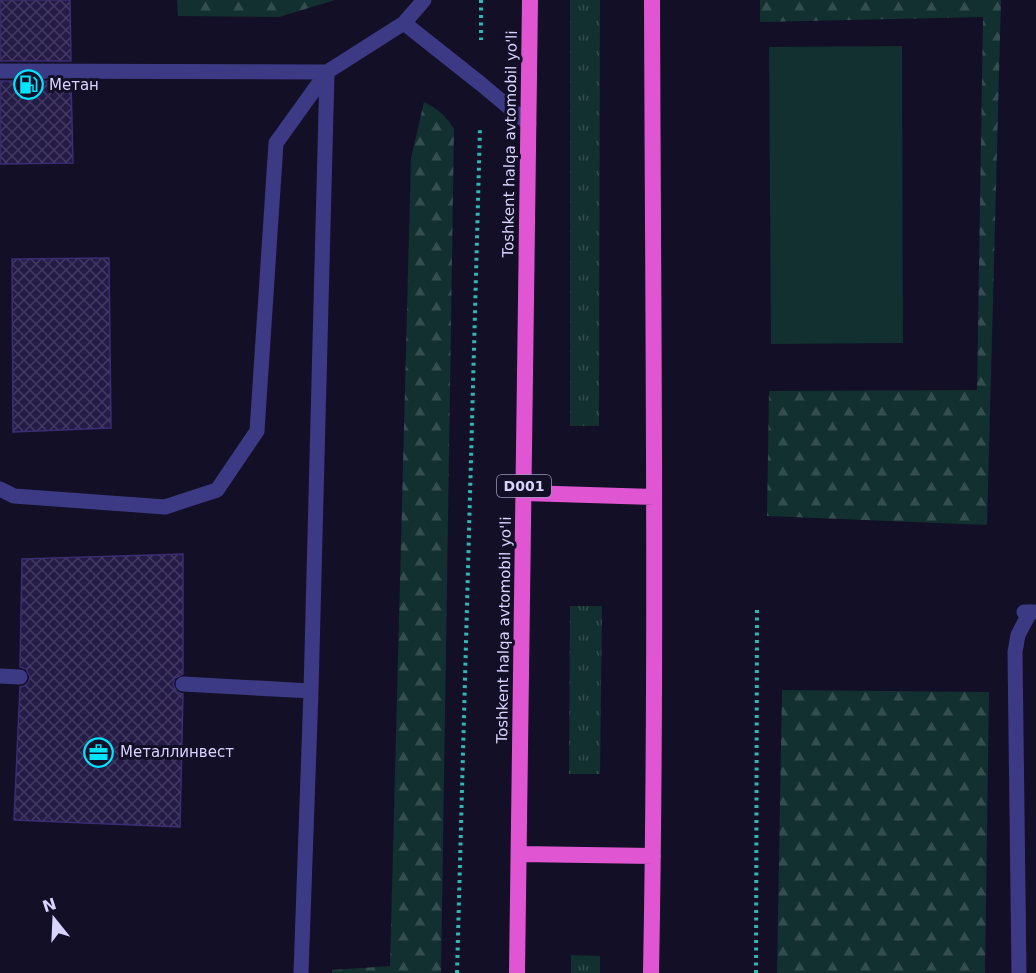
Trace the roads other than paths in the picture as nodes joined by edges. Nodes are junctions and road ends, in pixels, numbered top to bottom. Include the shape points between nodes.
1 (424, 0) edge
2 (530, 0) edge
3 (652, 0) edge
4 (404, 23) junction
5 (0, 70) edge
6 (327, 72) junction
7 (529, 124) junction
8 (0, 489) edge
9 (524, 494) junction
10 (654, 496) junction
11 (1030, 612) edge
12 (0, 676) edge
13 (20, 677) dead end
14 (183, 684) dead end
15 (311, 691) junction
16 (519, 854) junction
17 (653, 856) junction
18 (301, 973) edge
19 (517, 973) edge
20 (651, 973) edge
21 (1019, 973) edge

1 - 4 lane
2 - 7 highway, Toshkent halqa avtomobil yo'li / D001
3 - 10 highway
4 - 6 lane
4 - 7 lane
5 - 6 lane
6 - 8 lane via 276,143 256,431 217,490 165,507 14,496
6 - 15 lane
7 - 9 highway, Toshkent halqa avtomobil yo'li / D001
9 - 10 highway
9 - 16 highway, Toshkent halqa avtomobil yo'li / D001
10 - 17 highway
11 - 21 lane via 1018,635 1016,652
12 - 13 lane
14 - 15 lane
15 - 18 lane
16 - 17 highway
16 - 19 highway, Toshkent halqa avtomobil yo'li / D001
17 - 20 highway

